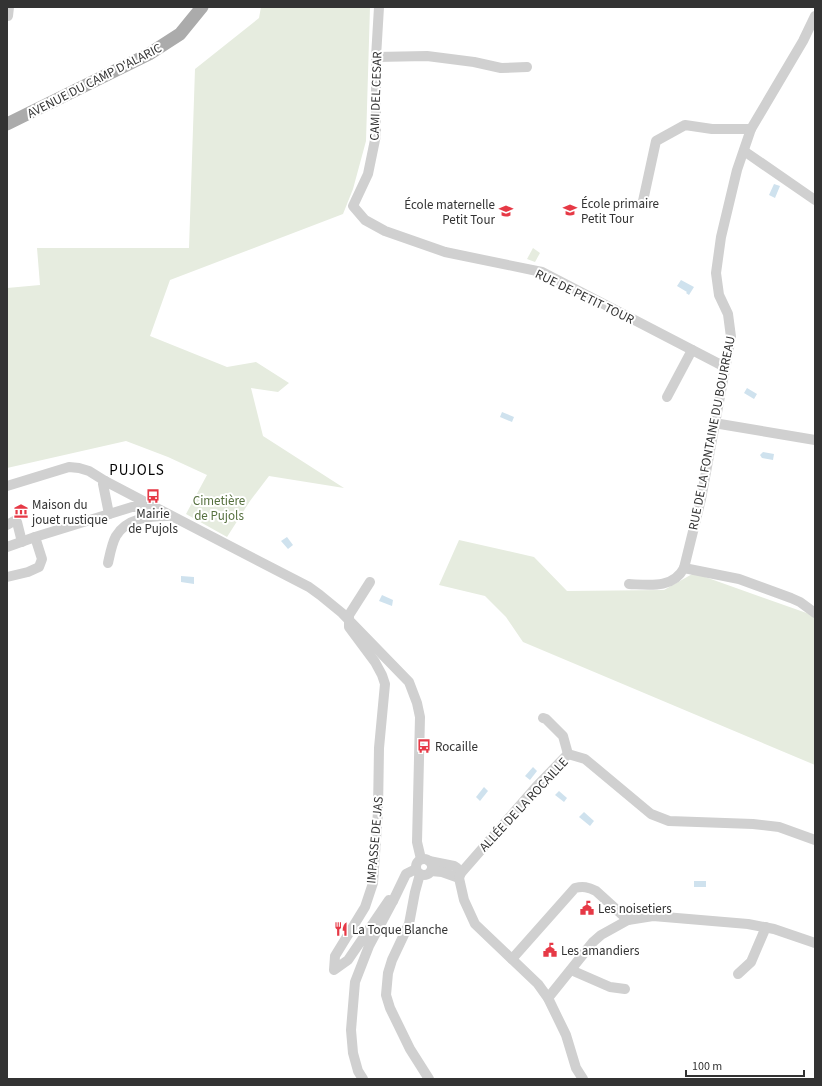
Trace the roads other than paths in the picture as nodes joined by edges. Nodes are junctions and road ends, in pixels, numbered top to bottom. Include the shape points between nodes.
1 (202, 7) edge
2 (379, 7) edge
3 (815, 16) edge
4 (376, 57) junction
5 (527, 66) dead end
6 (7, 124) edge
7 (751, 129) junction
8 (744, 151) junction
9 (643, 200) dead end
10 (815, 200) edge
11 (353, 206) joint
12 (692, 350) junction
13 (725, 367) junction
14 (667, 397) dead end
15 (714, 423) junction
16 (815, 440) edge
17 (105, 481) junction
18 (7, 486) edge
19 (154, 507) junction
20 (109, 514) junction
21 (170, 516) junction
22 (7, 525) edge
23 (35, 537) junction
24 (22, 542) junction
25 (7, 547) edge
26 (108, 563) dead end
27 (684, 568) junction
28 (7, 577) edge
29 (370, 582) dead end
30 (629, 584) dead end
31 (815, 613) edge
32 (350, 622) junction
33 (543, 718) dead end
34 (568, 754) junction
35 (815, 840) edge
36 (424, 867) junction
37 (460, 876) junction
38 (393, 901) junction
39 (628, 920) junction
40 (766, 927) junction
41 (815, 943) edge
42 (512, 960) junction
43 (571, 970) junction
44 (738, 974) dead end
45 (562, 979) junction
46 (538, 984) junction
47 (625, 989) dead end
48 (548, 998) junction
49 (363, 1079) edge
50 (429, 1079) edge
51 (583, 1079) edge

1 - 6 main road, AVENUE DU CAMP D'ALARIC via 180,34 149,54
2 - 4 street, CAMI DEL CESAR
3 - 7 street, RUE DE LA FONTAINE DU BOURREAU
4 - 5 street via 427,56 501,68
4 - 11 street, CAMI DEL CESAR via 376,135 368,174
7 - 8 street, RUE DE LA FONTAINE DU BOURREAU
7 - 9 street via 712,129 685,125 656,141
8 - 10 street
8 - 13 street, RUE DE LA FONTAINE DU BOURREAU via 721,237 716,274 719,294 728,314 731,337
11 - 12 street, RUE DE PETIT TOUR via 365,220 385,230 445,252 542,272
12 - 13 street, RUE DE PETIT TOUR
12 - 14 street
13 - 15 street, RUE DE LA FONTAINE DU BOURREAU
15 - 16 street
15 - 27 street, RUE DE LA FONTAINE DU BOURREAU via 701,499
17 - 18 street via 89,471 69,467
17 - 19 street
17 - 20 street via 103,484
19 - 20 street via 132,508
19 - 21 street
20 - 23 street
21 - 26 street via 148,516 128,523 116,536
21 - 32 street via 309,587
22 - 24 street via 16,522
23 - 24 street
23 - 28 street via 42,559 39,567
24 - 25 street
27 - 30 street via 666,584
27 - 31 street via 739,579 800,602
29 - 32 street via 349,615
32 - 36 street via 409,682 417,703 420,717 417,842
32 - 38 street, IMPASSE DE JAS via 349,627 375,662 384,684 373,883 365,907 335,956 334,970 348,960 389,900
33 - 34 street via 563,736
34 - 35 street, ALLÉE DE LA ROCAILLE via 585,759 651,814 661,819 754,824 779,828
34 - 37 street, ALLÉE DE LA ROCAILLE via 536,787
36 - 37 street via 453,877
36 - 38 street via 406,874
36 - 50 street via 415,892 409,924 388,972 386,995 410,1049
37 - 42 street via 464,900 475,924
38 - 49 street via 369,946 356,982 353,1053
39 - 40 street via 653,916
39 - 42 street via 590,887 575,888
39 - 43 street via 593,942
40 - 41 street
40 - 44 street via 751,962
42 - 46 street
43 - 45 street
43 - 47 street via 610,987
45 - 46 street via 549,984
45 - 48 street
46 - 48 street
48 - 51 street via 566,1035 576,1068

